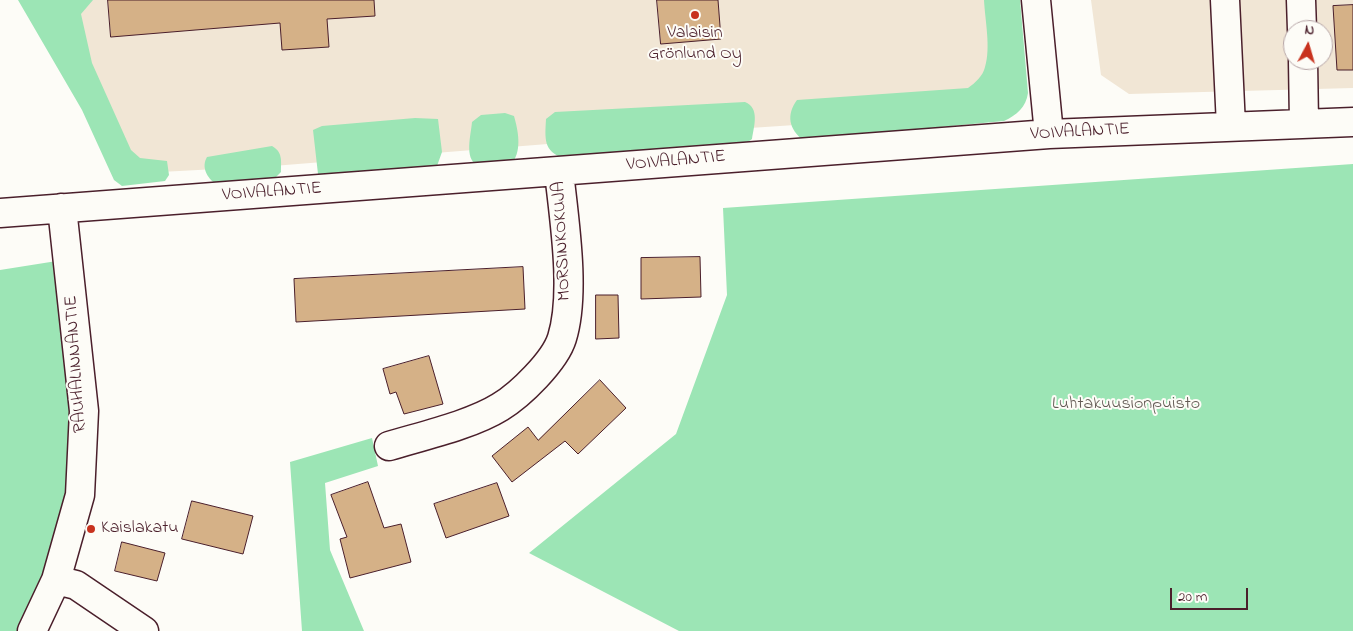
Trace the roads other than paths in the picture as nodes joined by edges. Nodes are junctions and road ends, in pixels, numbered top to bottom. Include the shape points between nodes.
1 (1036, 0) edge
2 (1225, 0) edge
3 (1301, 0) edge
4 (1302, 20) edge
5 (1303, 70) edge
6 (1353, 122) edge
7 (1304, 123) junction
8 (1231, 126) junction
9 (1050, 134) junction
10 (559, 172) junction
11 (62, 208) junction
12 (0, 213) edge
13 (389, 446) dead end
14 (56, 580) junction
15 (32, 631) edge
16 (144, 631) edge

1 - 9 street
2 - 8 street
3 - 4 street
5 - 7 street
6 - 7 street, VOIVALANTIE
7 - 8 street, VOIVALANTIE
8 - 9 street, VOIVALANTIE
9 - 10 street, VOIVALANTIE
10 - 11 street, VOIVALANTIE
10 - 13 street, MORSINKOKUJA via 568,279 565,322 555,353 546,366 500,407
11 - 12 street, VOIVALANTIE
11 - 14 street, RAUHALINNANTIE via 84,411 80,495
14 - 15 street, RAUHALINNANTIE
14 - 16 street via 76,585

